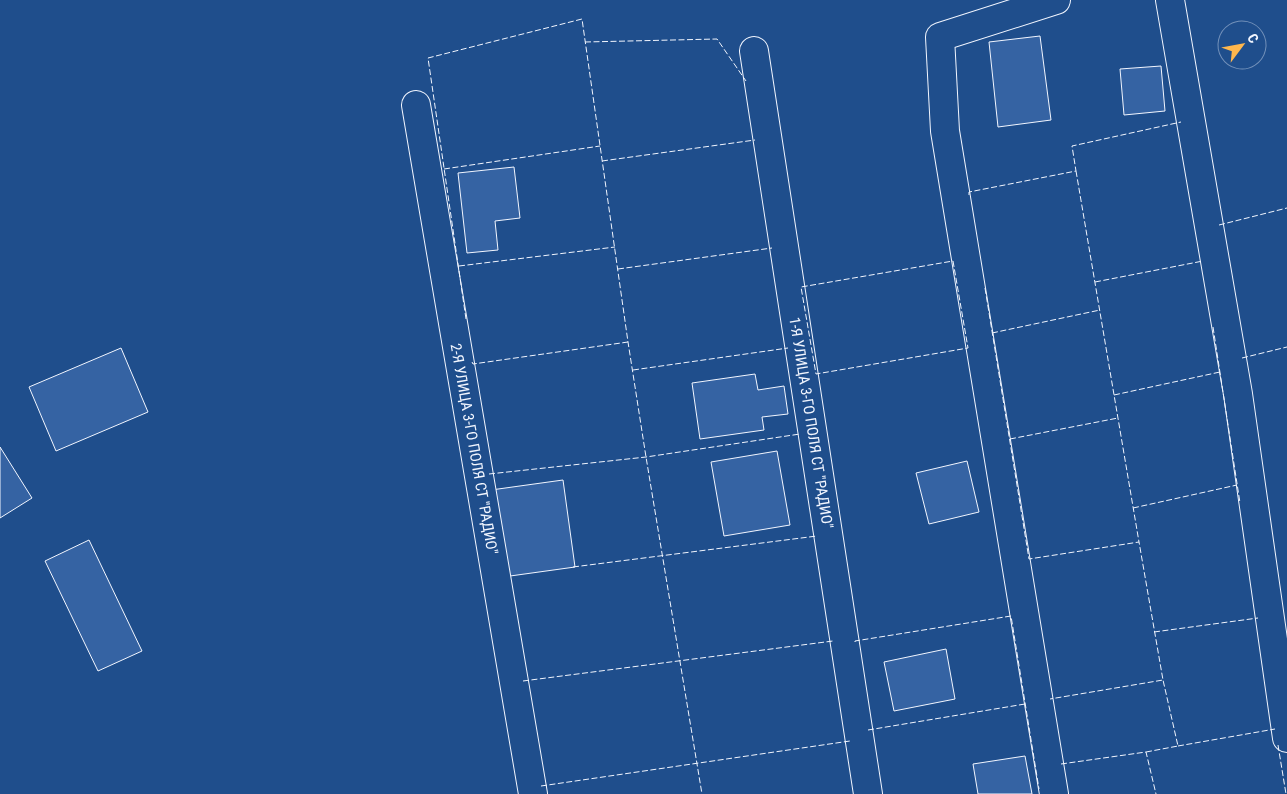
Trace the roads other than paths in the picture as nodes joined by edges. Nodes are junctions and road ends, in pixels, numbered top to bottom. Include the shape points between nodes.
1 (1056, 0) edge
2 (1170, 0) edge
3 (754, 51) dead end
4 (416, 105) dead end
5 (1287, 738) edge
6 (533, 794) edge
7 (868, 794) edge
8 (1054, 794) edge

1 - 8 street via 940,37 945,131
2 - 5 street via 1238,394
3 - 7 street, 1-Я УЛИЦА 3-ГО ПОЛЯ СТ "РАДИО"
4 - 6 street, 2-Я УЛИЦА 3-ГО ПОЛЯ СТ "РАДИО"

